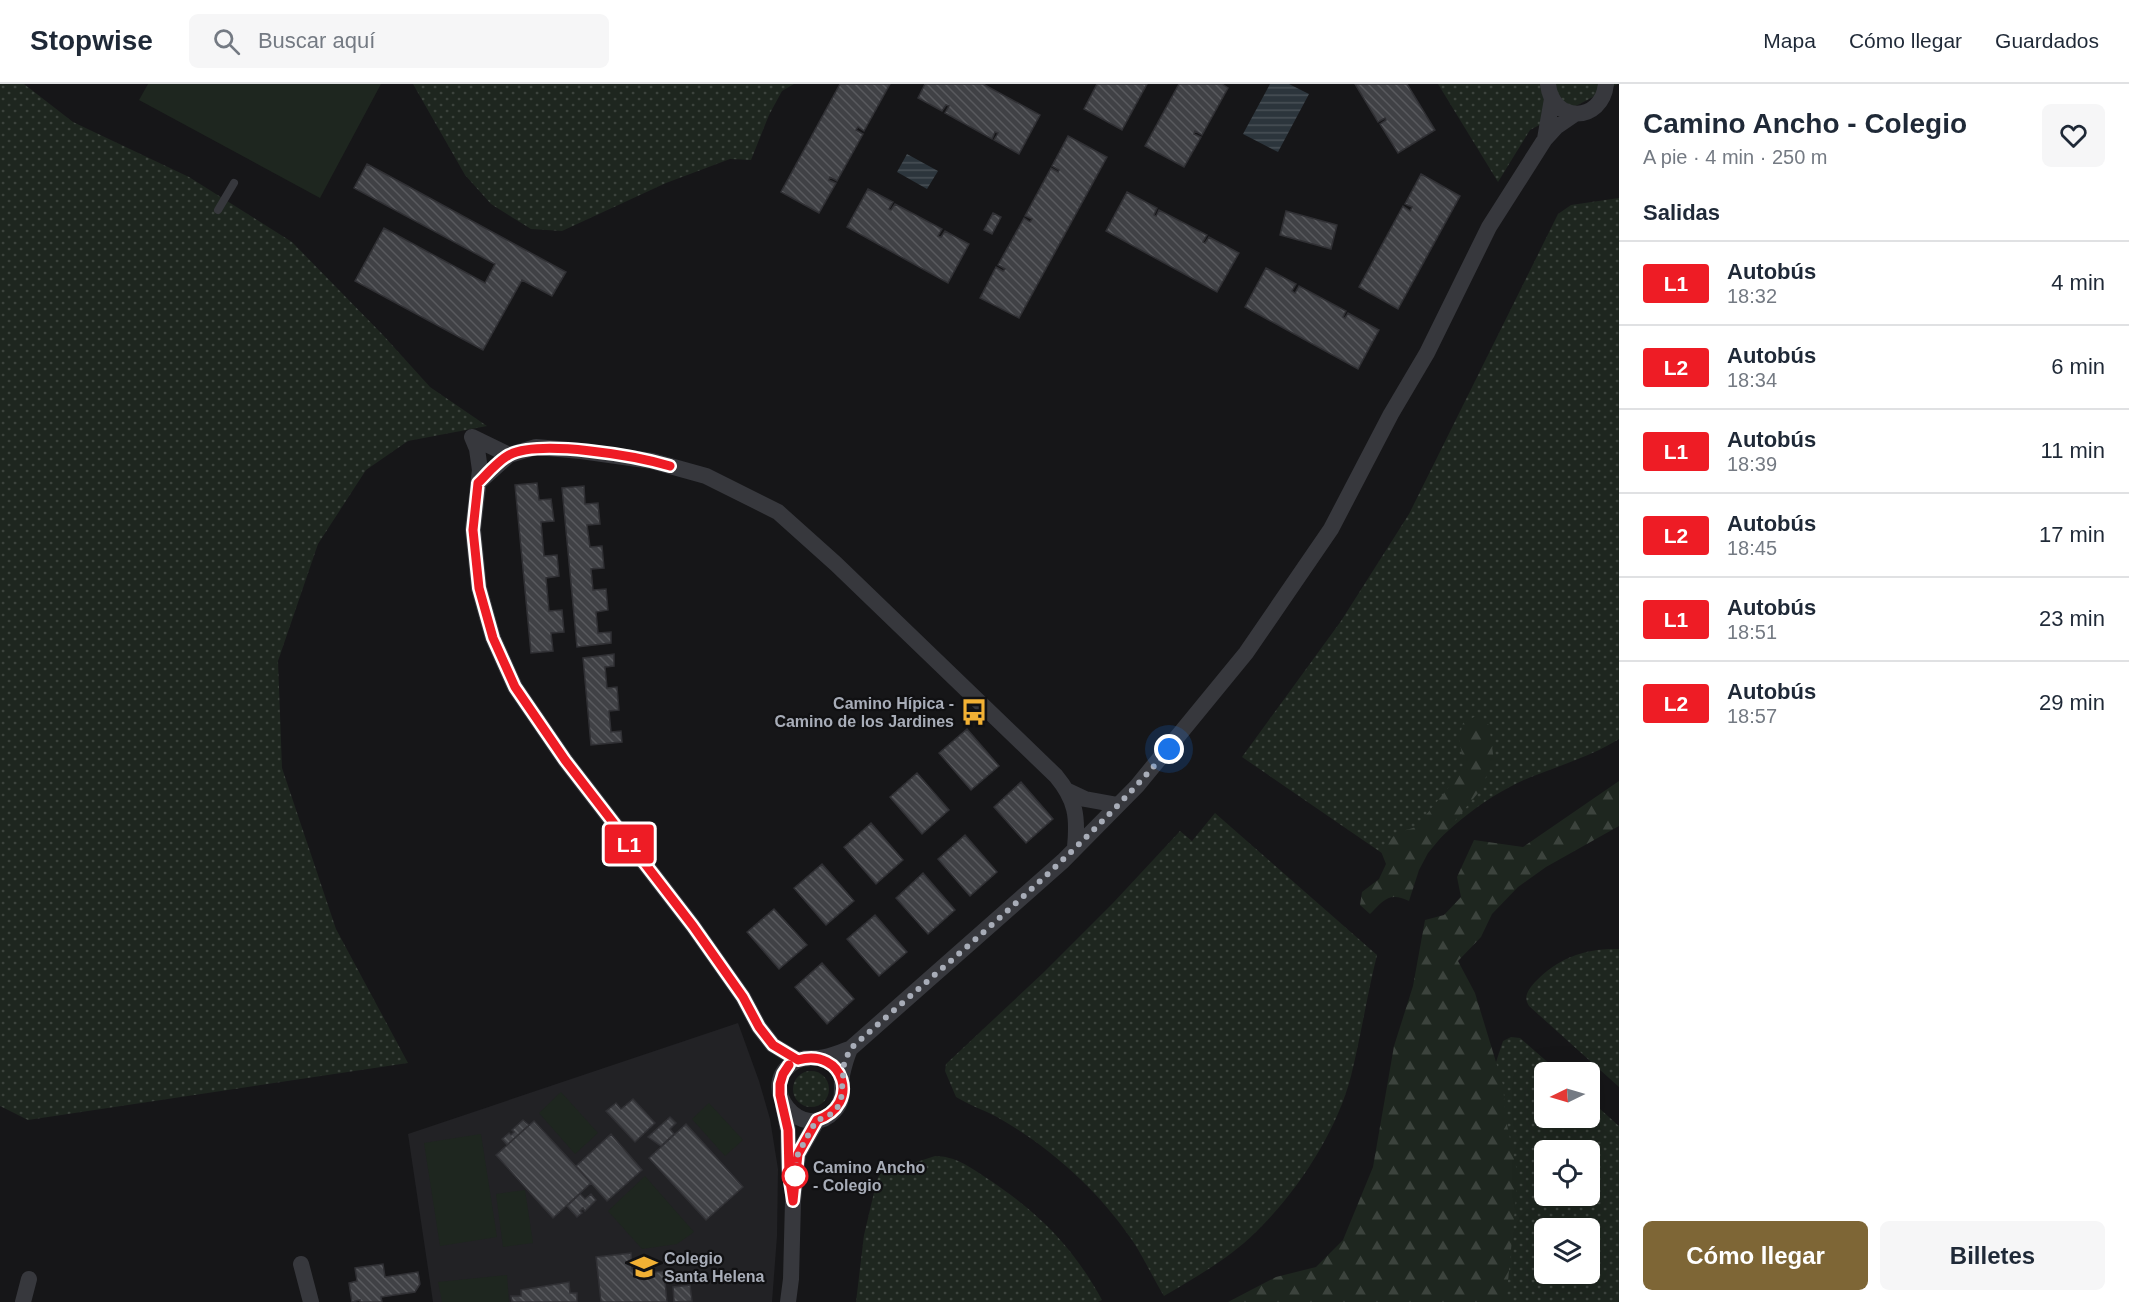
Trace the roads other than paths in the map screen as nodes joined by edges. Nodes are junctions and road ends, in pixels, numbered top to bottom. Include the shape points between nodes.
1 (1606, 84) edge
2 (1550, 92) edge
3 (1575, 114) junction
4 (1545, 139) junction
5 (234, 183) dead end
6 (218, 210) dead end
7 (509, 455) junction
8 (478, 483) junction
9 (1068, 791) junction
10 (1118, 805) junction
11 (1076, 847) junction
12 (850, 1049) junction
13 (819, 1058) junction
14 (798, 1060) junction
15 (842, 1079) junction
16 (783, 1105) junction
17 (817, 1120) junction
18 (793, 1201) junction
19 (301, 1264) dead end
20 (29, 1279) dead end
21 (23, 1302) edge
22 (311, 1302) edge
23 (788, 1302) edge

1 - 3 street via 1597,106
2 - 3 street via 1562,110
2 - 4 street
3 - 4 street
4 - 10 street via 1489,227 1427,353 1331,529 1246,653
5 - 6 lane
7 - 8 street
7 - 8 street via 472,437 480,470
7 - 9 street via 536,447 652,461 706,476 778,512
8 - 14 street via 473,530 479,588 493,638 515,687 565,760 693,926 743,997 759,1027 773,1045
9 - 10 street via 1085,799
9 - 11 street
10 - 11 street
11 - 12 street
12 - 13 street
12 - 15 street
13 - 14 street
13 - 15 street via 837,1069
14 - 16 street via 783,1074
15 - 17 street via 841,1101 836,1110
16 - 17 street via 798,1118
16 - 18 street
17 - 18 street via 798,1154
18 - 23 street
19 - 22 street
20 - 21 street

